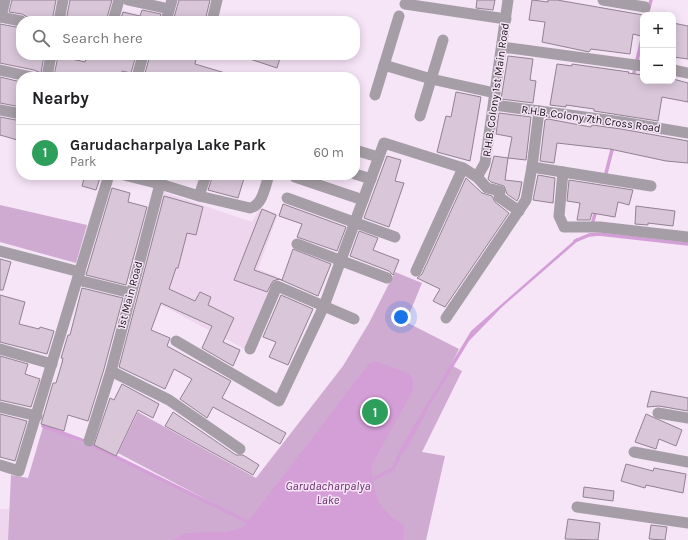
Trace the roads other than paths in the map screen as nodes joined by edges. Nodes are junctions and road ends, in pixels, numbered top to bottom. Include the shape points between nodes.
1 (6, 0) edge
2 (63, 0) edge
3 (119, 0) edge
4 (128, 0) edge
5 (217, 0) edge
6 (508, 0) edge
7 (603, 0) edge
8 (170, 4) edge
9 (405, 4) dead end
10 (645, 7) dead end
11 (60, 16) edge
12 (114, 16) edge
13 (167, 16) edge
14 (213, 16) edge
15 (398, 16) dead end
16 (1, 17) edge
17 (506, 19) junction
18 (16, 20) edge
19 (443, 40) dead end
20 (502, 47) junction
21 (50, 60) edge
22 (142, 60) edge
23 (384, 65) junction
24 (640, 66) edge
25 (0, 70) edge
26 (676, 71) edge
27 (48, 72) edge
28 (138, 72) edge
29 (688, 73) edge
30 (16, 74) edge
31 (431, 79) junction
32 (495, 93) junction
33 (375, 95) dead end
34 (494, 105) junction
35 (0, 110) edge
36 (539, 111) junction
37 (16, 113) edge
38 (420, 116) dead end
39 (688, 133) edge
40 (360, 152) edge
41 (378, 157) junction
42 (532, 167) junction
43 (463, 168) junction
44 (563, 172) junction
45 (360, 176) edge
46 (477, 177) junction
47 (371, 179) junction
48 (108, 180) edge
49 (161, 180) edge
50 (204, 180) edge
51 (267, 180) edge
52 (304, 180) edge
53 (651, 186) dead end
54 (199, 196) junction
55 (287, 198) dead end
56 (363, 200) junction
57 (519, 211) junction
58 (354, 222) junction
59 (688, 236) edge
60 (395, 237) dead end
61 (297, 244) dead end
62 (0, 251) edge
63 (340, 260) junction
64 (416, 271) dead end
65 (79, 276) junction
66 (388, 278) dead end
67 (131, 293) junction
68 (324, 306) junction
69 (446, 318) dead end
70 (354, 319) dead end
71 (176, 341) dead end
72 (0, 349) edge
73 (250, 349) dead end
74 (52, 364) junction
75 (111, 371) junction
76 (0, 407) edge
77 (658, 413) dead end
78 (37, 416) junction
79 (688, 418) edge
80 (89, 441) dead end
81 (240, 449) dead end
82 (634, 452) dead end
83 (688, 462) edge
84 (0, 466) edge
85 (577, 507) dead end
86 (688, 523) edge

1 - 16 street
2 - 11 street
3 - 12 street
4 - 8 street
5 - 14 street
6 - 17 street, R.H.B. Colony 1st Main Road
7 - 10 street
8 - 13 street
9 - 17 street
15 - 23 street
16 - 18 street
17 - 20 street, R.H.B. Colony 1st Main Road
19 - 31 street
20 - 24 street
20 - 32 street, R.H.B. Colony 1st Main Road
21 - 27 street
22 - 28 street
23 - 31 street
23 - 33 street
25 - 30 street
26 - 29 street
31 - 32 street
31 - 38 street
32 - 34 street, R.H.B. Colony 1st Main Road
34 - 36 street, R.H.B. Colony 7th Cross Road
34 - 46 street, R.H.B. Colony 1st Main Road via 485,163
35 - 37 street
36 - 39 street, R.H.B. Colony 7th Cross Road
36 - 42 street
40 - 41 street
41 - 43 street via 384,143
41 - 47 street
42 - 44 street
42 - 57 street via 526,200
43 - 46 street
43 - 64 street
44 - 53 street
44 - 59 street via 558,216 564,227 600,226
45 - 47 street
46 - 57 street via 487,188 500,191 499,197
47 - 56 street
48 - 65 street
49 - 54 street
49 - 67 street, 1st Main Road
50 - 54 street
51 - 54 street via 255,207
52 - 56 street
55 - 58 street
56 - 58 street
57 - 69 street
58 - 60 street
58 - 63 street
61 - 63 street
62 - 65 street
63 - 66 street
63 - 68 street
65 - 67 street
65 - 74 street
67 - 75 street, 1st Main Road
68 - 70 street
68 - 71 street via 279,401
68 - 73 street via 278,286
72 - 74 street
74 - 78 street
75 - 80 street, 1st Main Road
75 - 81 street via 169,400
76 - 78 street
77 - 79 street
78 - 84 street via 19,471
82 - 83 street
85 - 86 street

